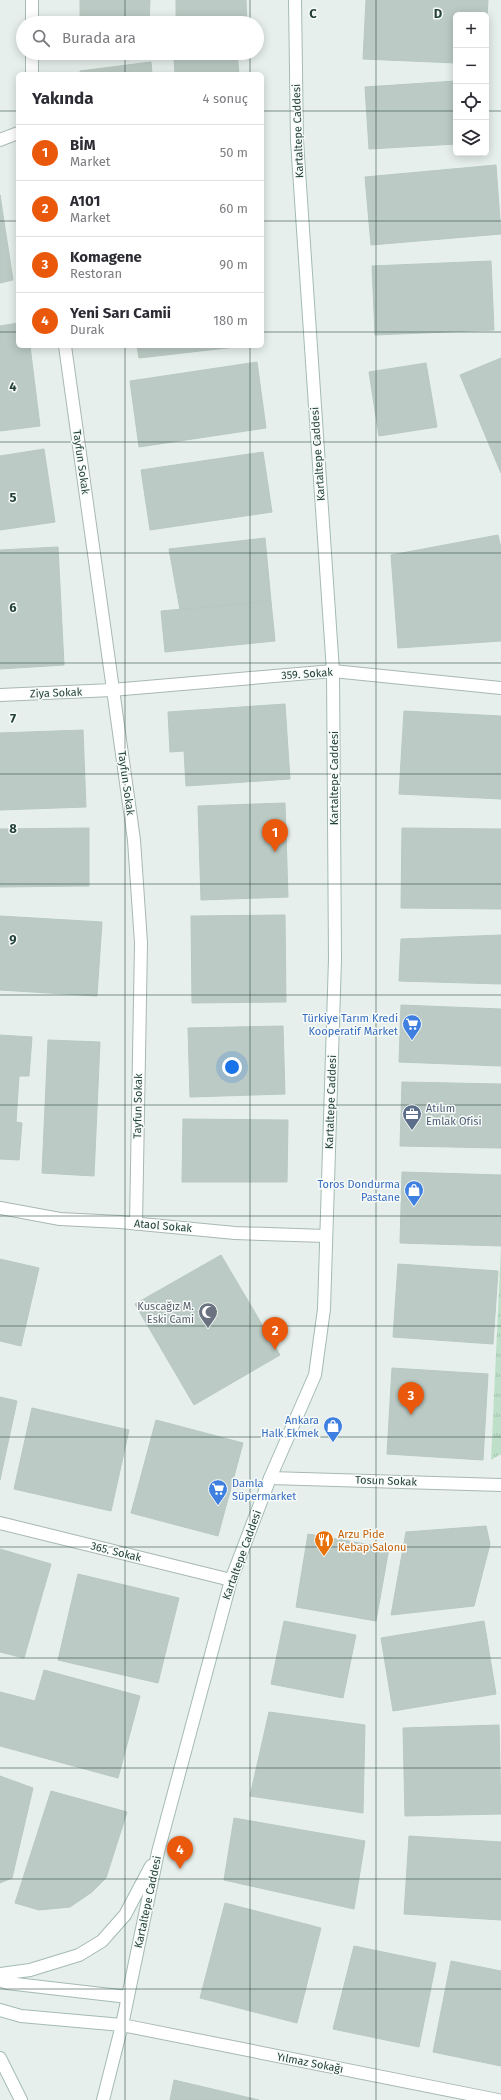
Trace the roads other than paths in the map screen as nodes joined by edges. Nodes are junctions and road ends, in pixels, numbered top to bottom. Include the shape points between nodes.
1 (32, 0) edge
2 (295, 0) edge
3 (32, 16) edge
4 (32, 60) edge
5 (32, 72) edge
6 (16, 134) edge
7 (0, 140) edge
8 (65, 348) edge
9 (333, 671) junction
10 (501, 688) edge
11 (112, 690) junction
12 (0, 695) edge
13 (0, 1208) edge
14 (136, 1224) junction
15 (326, 1236) junction
16 (270, 1478) junction
17 (501, 1485) edge
18 (0, 1523) edge
19 (231, 1580) junction
20 (158, 1852) junction
21 (0, 1974) edge
22 (0, 1980) edge
23 (128, 1997) junction
24 (0, 2010) edge
25 (122, 2025) junction
26 (0, 2058) edge
27 (21, 2100) edge
28 (103, 2100) edge
29 (498, 2100) edge

1 - 3 street
2 - 9 street, Kartaltepe Caddesi via 297,142
4 - 5 street
6 - 7 street
8 - 11 street, Tayfun Sokak
9 - 10 street, 359. Sokak
9 - 11 street, 359. Sokak
9 - 15 street, Kartaltepe Caddesi via 335,959
11 - 12 street, Ziya Sokak
11 - 14 street, Tayfun Sokak via 134,840 141,943
13 - 14 street, Ataol Sokak via 60,1219
14 - 15 street, Ataol Sokak via 235,1233
15 - 16 street, Kartaltepe Caddesi via 324,1309 315,1375
16 - 17 street, Tosun Sokak
16 - 19 street, Kartaltepe Caddesi
18 - 19 street, 365. Sokak
19 - 20 street, Kartaltepe Caddesi
20 - 21 street via 125,1915 102,1941 72,1957 30,1970
20 - 23 street, Kartaltepe Caddesi
22 - 23 street via 7,1983
23 - 25 street, Kartaltepe Caddesi
24 - 25 street, Yılmaz Sokağı via 21,2016
25 - 28 street, Kartaltepe Caddesi
25 - 29 street, Yılmaz Sokağı
26 - 27 street

